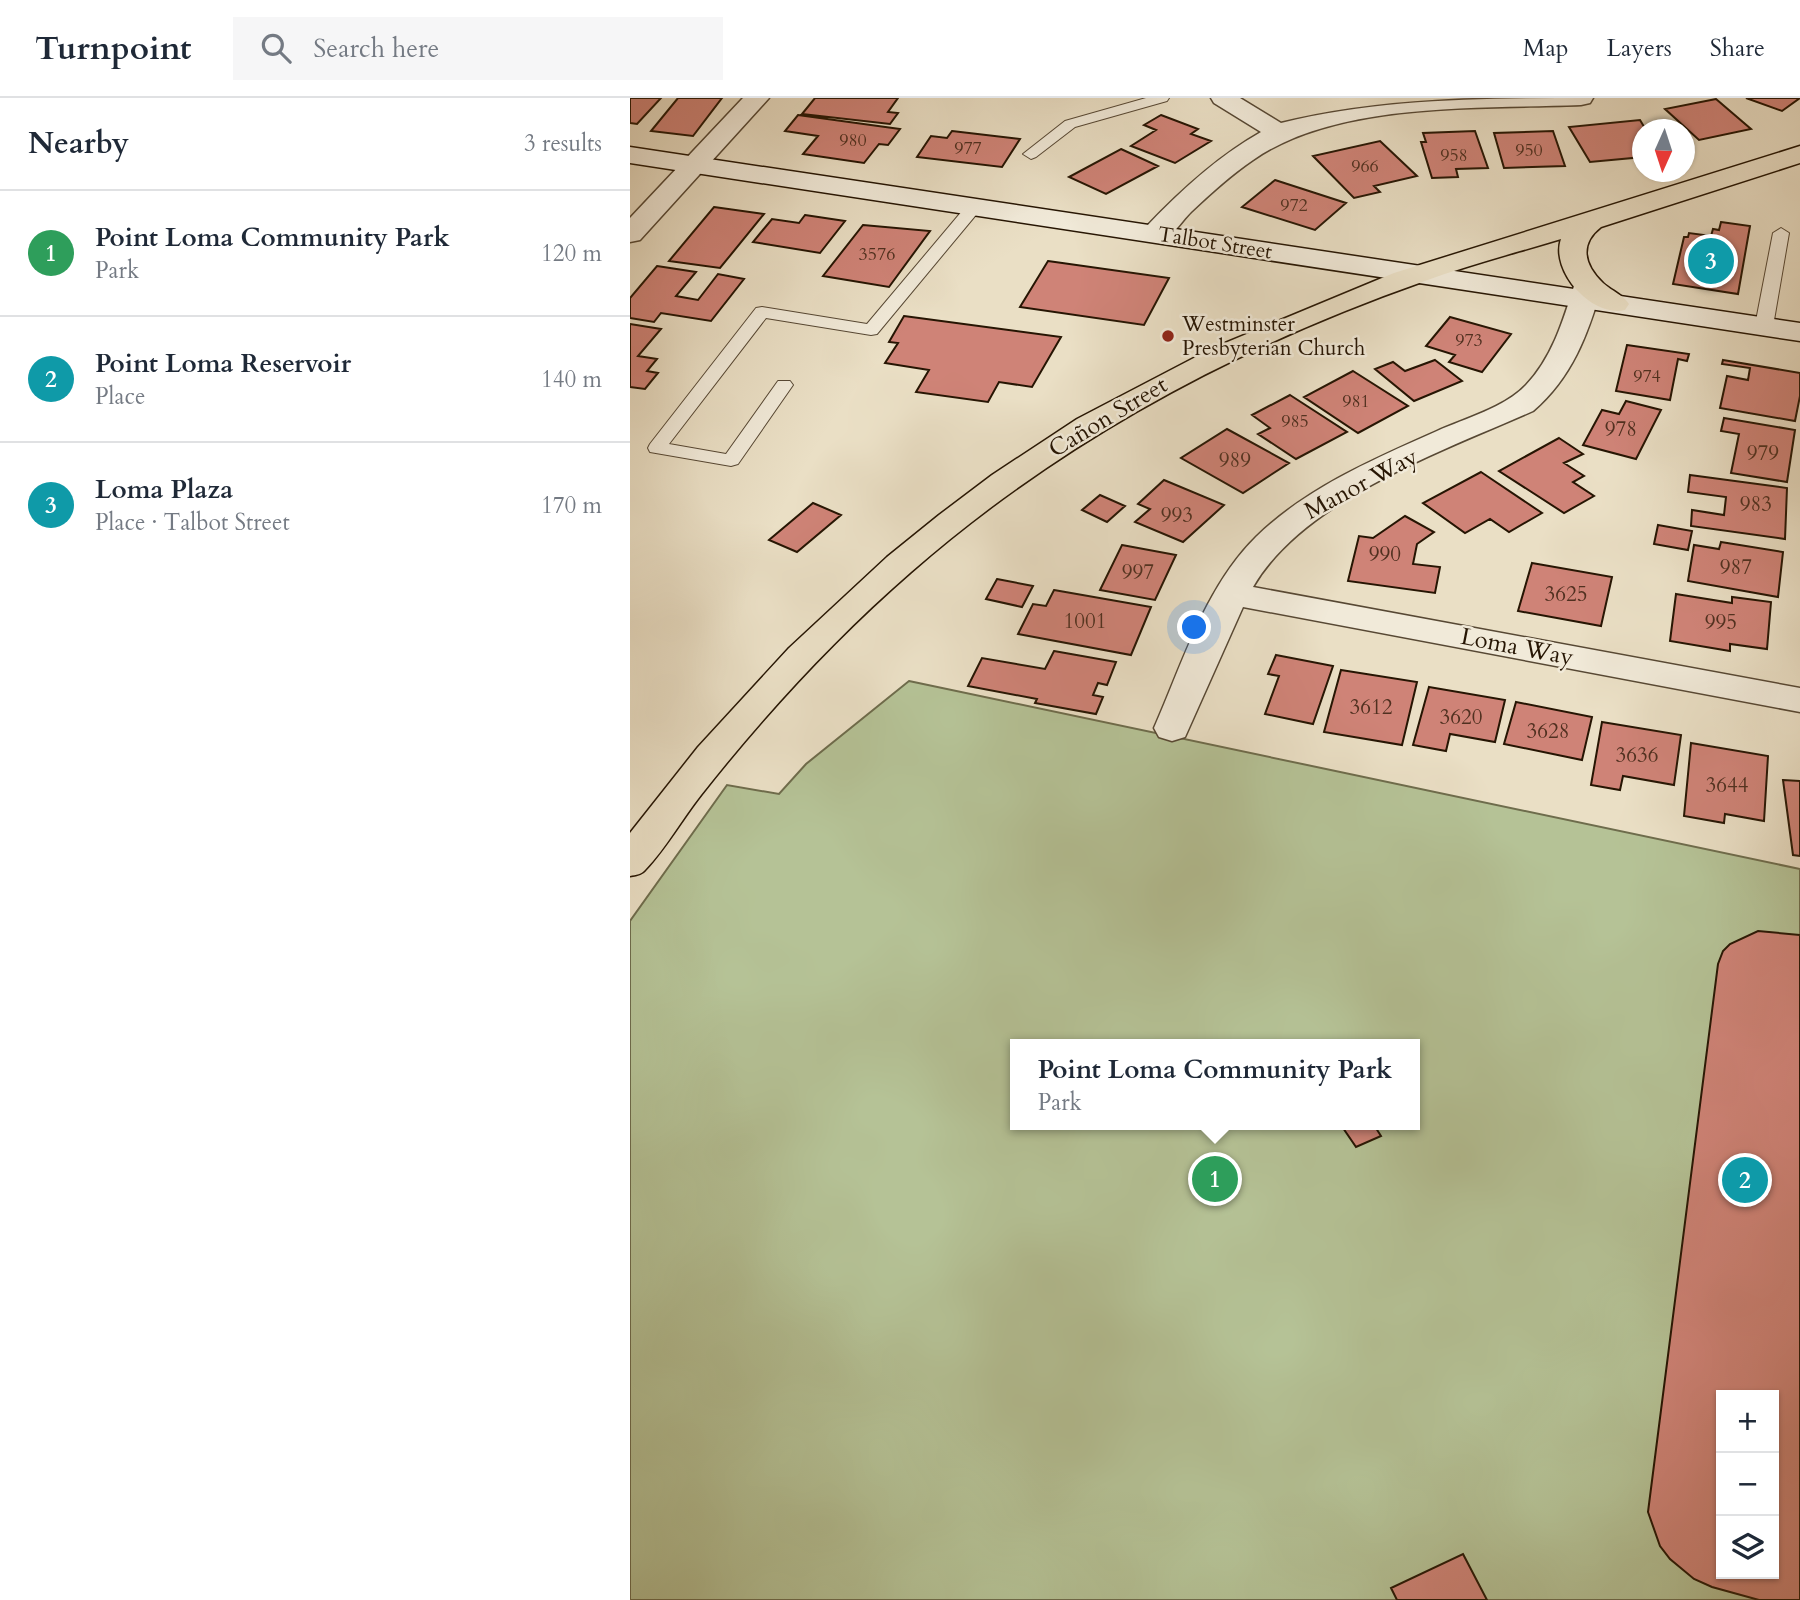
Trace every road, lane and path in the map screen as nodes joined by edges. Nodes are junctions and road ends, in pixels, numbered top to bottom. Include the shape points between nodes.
1 (757, 98) edge
2 (1163, 98) edge
3 (1223, 98) edge
4 (1581, 98) edge
5 (1280, 133) junction
6 (1031, 154) dead end
7 (630, 155) edge
8 (1800, 155) edge
9 (696, 164) junction
10 (974, 207) junction
11 (1591, 220) junction
12 (1781, 233) dead end
13 (630, 234) edge
14 (1155, 234) junction
15 (1416, 274) junction
16 (1586, 292) junction
17 (1764, 326) junction
18 (1800, 332) edge
19 (785, 386) dead end
20 (1233, 594) junction
21 (1800, 700) edge
22 (1172, 727) dead end
23 (630, 862) edge

1 - 9 street
2 - 6 lane via 1070,124
3 - 5 street
4 - 5 street via 1399,107 1324,118
5 - 14 street via 1228,166
7 - 9 street, Talbot Street
8 - 11 main road, Cañon Street
9 - 10 street, Talbot Street
9 - 13 street
10 - 14 street, Talbot Street
10 - 19 lane via 871,330 762,312 657,447 731,460
11 - 15 main road, Cañon Street
11 - 16 main road via 1573,239
12 - 17 lane
14 - 15 street, Talbot Street
15 - 16 street, Talbot Street
15 - 23 main road, Cañon Street via 1222,354 1140,396 1006,480 923,544 817,641 698,774
16 - 17 street, Talbot Street via 1615,304
16 - 20 street, Manor Way via 1559,366 1534,396 1318,504 1268,544
17 - 18 street, Talbot Street
20 - 21 street, Loma Way
20 - 22 street, Manor Way

